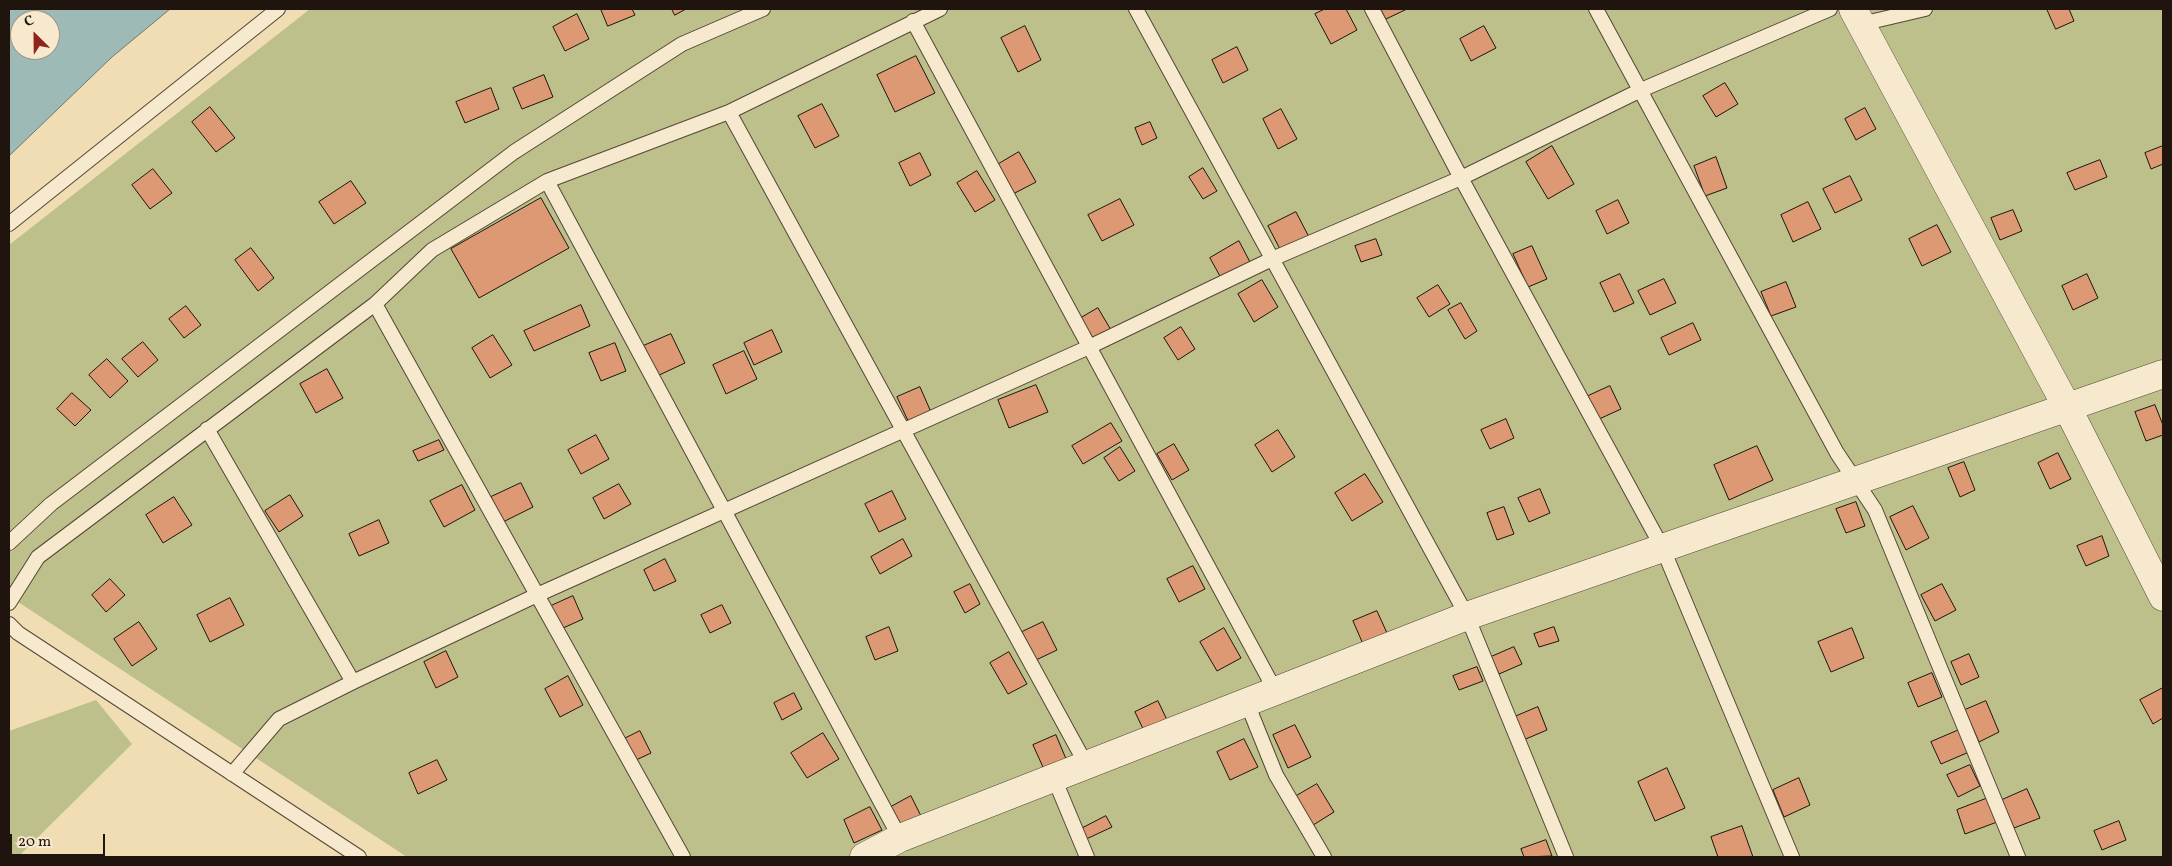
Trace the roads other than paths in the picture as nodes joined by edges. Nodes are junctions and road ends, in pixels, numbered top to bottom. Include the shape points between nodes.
1 (278, 9) edge
2 (763, 9) edge
3 (940, 9) edge
4 (1136, 9) edge
5 (1372, 9) edge
6 (1596, 9) edge
7 (1830, 9) edge
8 (1925, 9) edge
9 (1857, 17) edge
10 (913, 21) junction
11 (1641, 90) junction
12 (729, 112) junction
13 (1461, 178) junction
14 (547, 181) junction
15 (9, 224) edge
16 (1272, 259) junction
17 (375, 304) junction
18 (1090, 347) junction
19 (2163, 374) edge
20 (2067, 407) junction
21 (207, 429) junction
22 (904, 430) junction
23 (1855, 481) junction
24 (724, 510) junction
25 (9, 543) edge
26 (1663, 548) junction
27 (537, 595) junction
28 (2163, 597) edge
29 (9, 604) edge
30 (1467, 616) junction
31 (9, 624) edge
32 (354, 682) junction
33 (1276, 692) junction
34 (1247, 703) junction
35 (1088, 766) junction
36 (232, 774) junction
37 (1054, 778) junction
38 (900, 838) junction
39 (359, 857) edge
40 (683, 857) edge
41 (864, 857) edge
42 (1087, 857) edge
43 (1324, 857) edge
44 (1566, 857) edge
45 (1792, 857) edge
46 (2018, 857) edge

1 - 15 lane
2 - 25 lane via 682,44 514,152 51,504
3 - 10 lane
4 - 16 lane
5 - 13 lane
6 - 11 lane
7 - 11 lane
8 - 9 lane
9 - 20 street
10 - 12 lane
10 - 18 lane
11 - 13 lane
11 - 23 lane via 1832,445
12 - 14 lane
12 - 22 lane
13 - 16 lane
13 - 26 lane
14 - 17 lane via 432,250
14 - 24 lane
16 - 18 lane
16 - 30 lane
17 - 21 lane
17 - 27 lane
18 - 22 lane
18 - 33 lane
19 - 20 street
20 - 23 street
20 - 28 street
21 - 29 lane via 38,557
21 - 32 lane
22 - 24 lane
22 - 35 lane
23 - 26 street
23 - 46 lane via 1875,510
24 - 27 lane
24 - 38 lane
26 - 30 street
26 - 45 lane
27 - 32 lane
27 - 40 lane
30 - 33 street
30 - 44 lane
31 - 36 lane
32 - 36 lane via 279,719
33 - 34 street
34 - 35 street
34 - 43 lane via 1276,775
35 - 37 street
36 - 39 lane
37 - 38 street
37 - 42 lane
38 - 41 street

